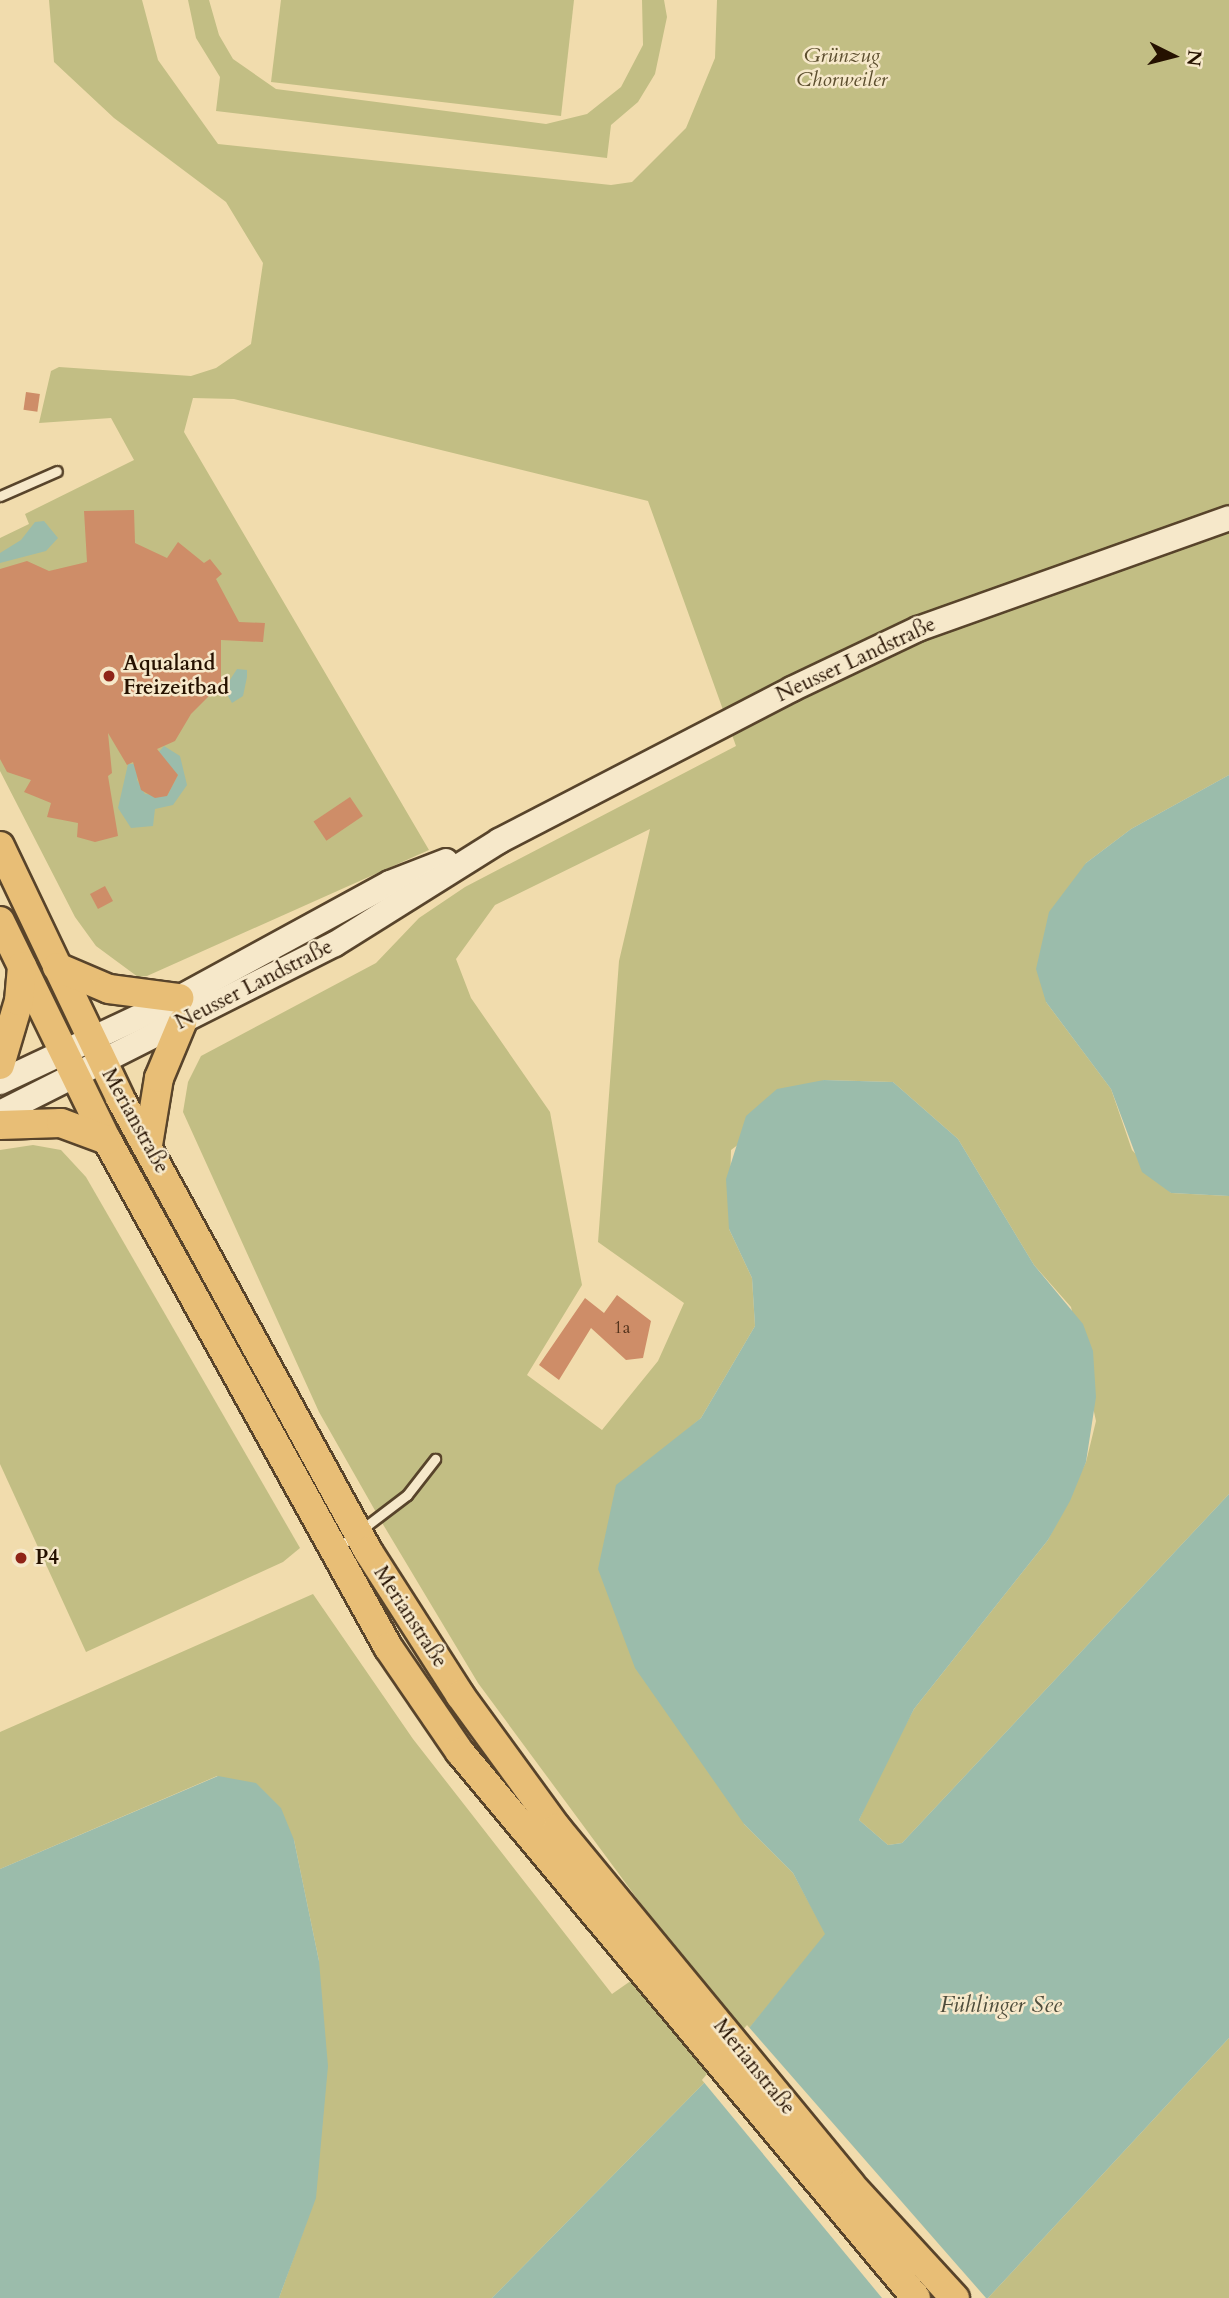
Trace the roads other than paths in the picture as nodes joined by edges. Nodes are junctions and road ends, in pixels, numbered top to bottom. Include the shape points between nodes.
1 (57, 471) dead end
2 (0, 496) edge
3 (1229, 518) edge
4 (0, 846) edge
5 (0, 921) edge
6 (22, 965) junction
7 (57, 967) junction
8 (180, 1010) junction
9 (98, 1052) junction
10 (71, 1064) junction
11 (0, 1065) edge
12 (0, 1082) edge
13 (0, 1112) edge
14 (0, 1125) edge
15 (107, 1140) junction
16 (148, 1145) junction
17 (435, 1459) dead end
18 (358, 1532) junction
19 (331, 1552) junction
20 (624, 1929) junction
21 (916, 2298) edge
22 (955, 2298) edge

1 - 2 lane
3 - 8 main road, Neusser Landstraße via 918,629 499,841 335,944
4 - 7 main road, Merianstraße
5 - 6 main road, Merianstraße
6 - 10 main road, Merianstraße
6 - 11 main road via 19,1001
7 - 8 main road via 109,989
7 - 9 main road, Merianstraße
8 - 9 main road, Neusser Landstraße
8 - 16 main road via 159,1077
9 - 10 main road, Neusser Landstraße
9 - 16 main road, Merianstraße
10 - 12 main road, Neusser Landstraße
10 - 13 main road, Neusser Landstraße
10 - 15 main road, Merianstraße
14 - 15 main road via 61,1123
15 - 19 main road, Merianstraße
16 - 18 main road, Merianstraße
17 - 18 lane via 407,1495
18 - 19 lane
18 - 20 main road, Merianstraße via 460,1695
19 - 20 main road, Merianstraße via 460,1752
20 - 21 main road, Merianstraße
20 - 22 main road, Merianstraße

